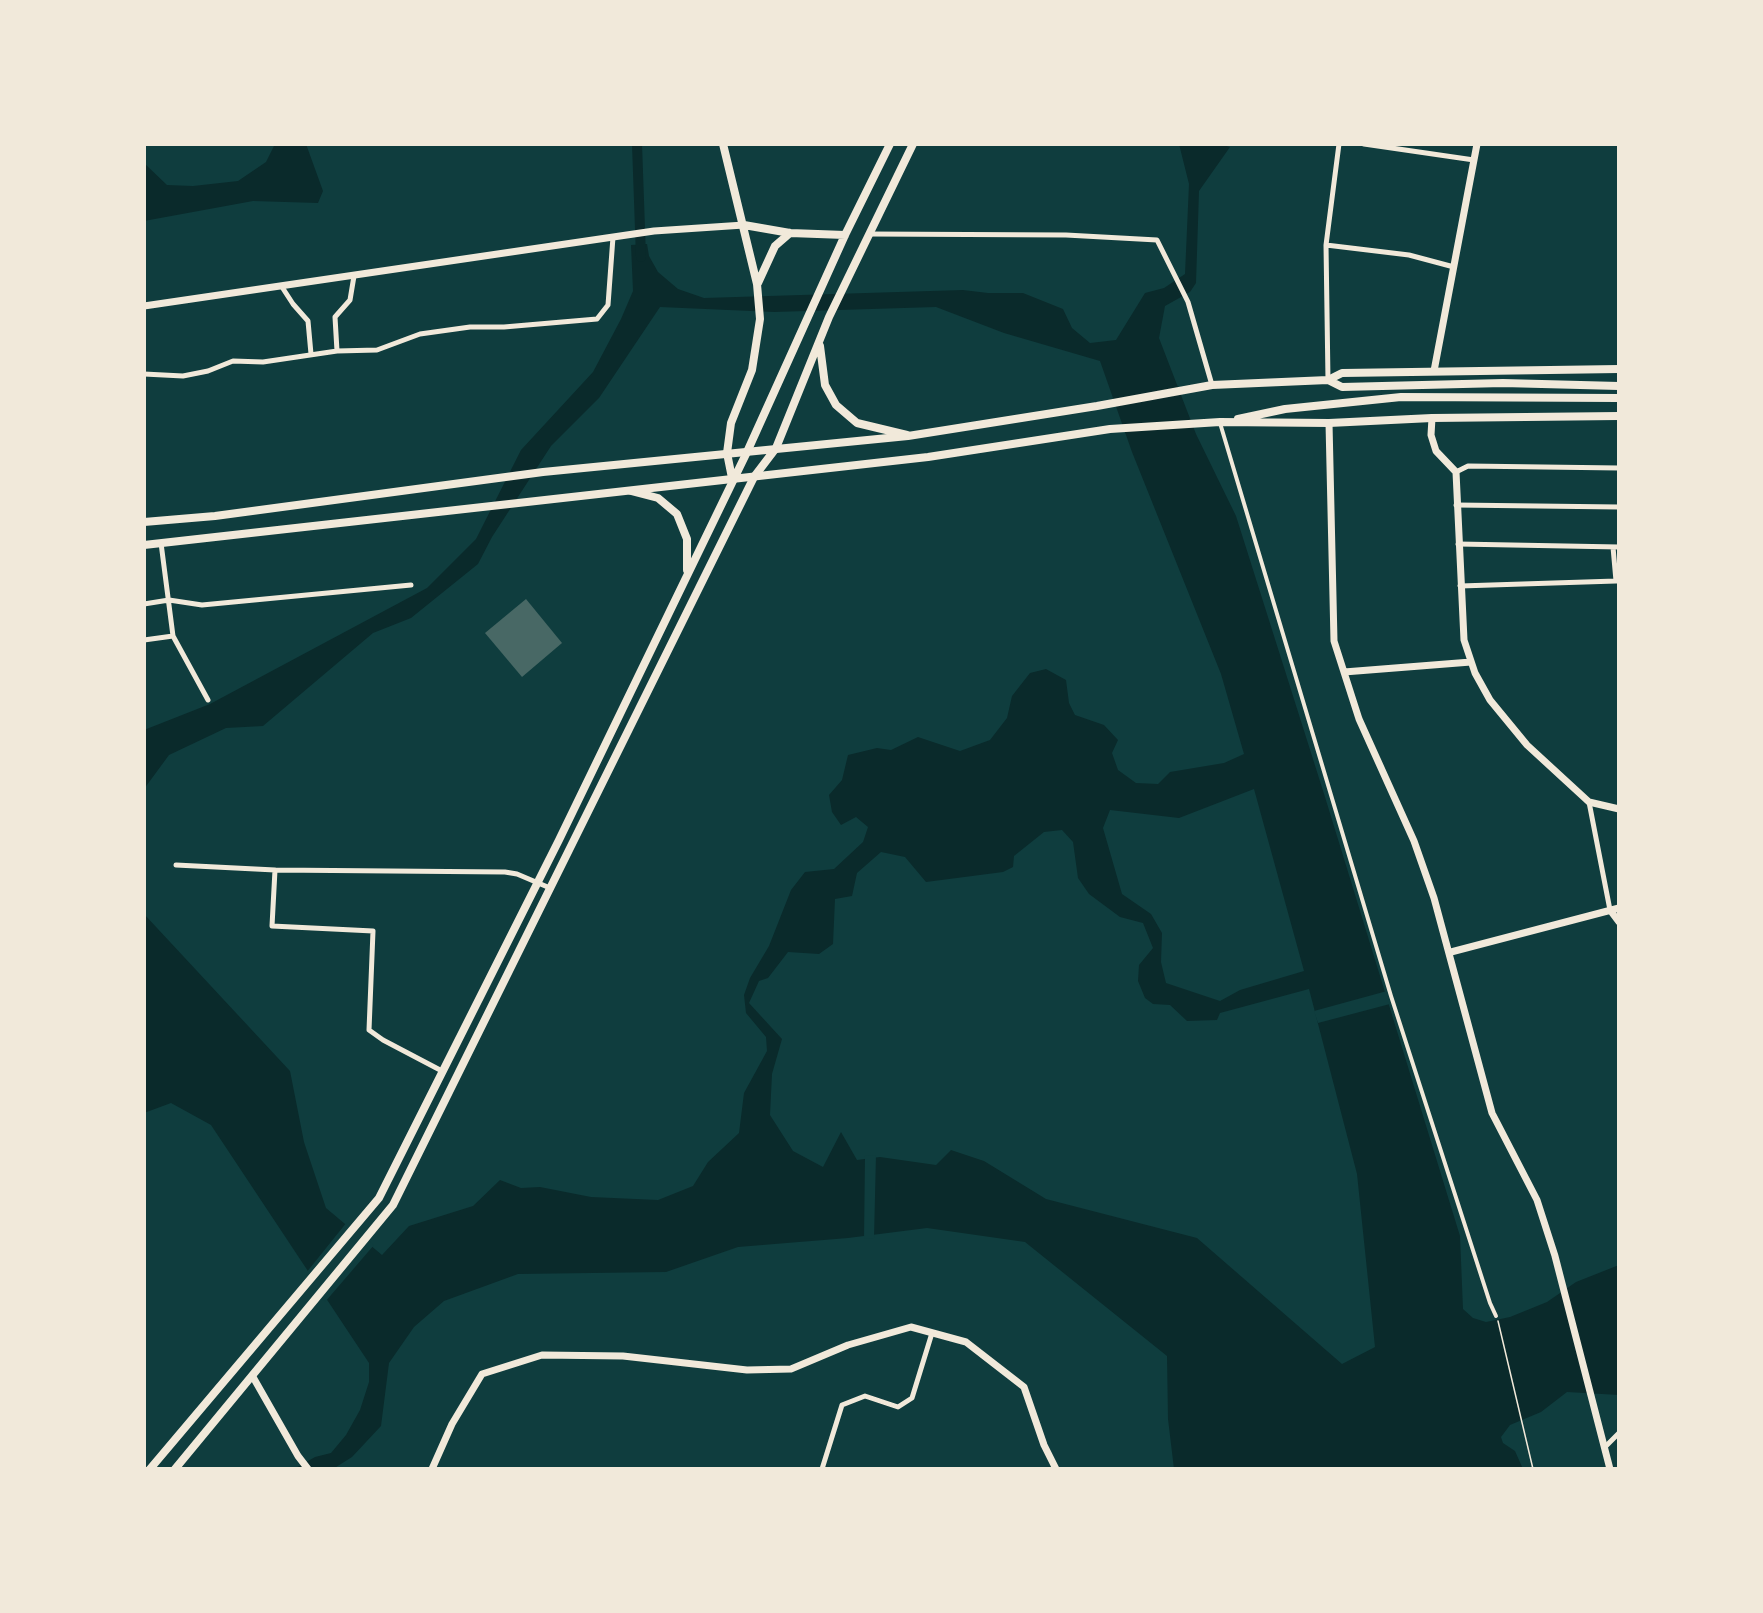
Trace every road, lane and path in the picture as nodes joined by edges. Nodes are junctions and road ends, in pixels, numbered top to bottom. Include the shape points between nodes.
1 (723, 144) edge
2 (890, 144) edge
3 (913, 144) edge
4 (1339, 144) edge
5 (1364, 144) edge
6 (1477, 144) edge
7 (1474, 160) junction
8 (744, 225) junction
9 (790, 233) junction
10 (869, 234) junction
11 (845, 235) junction
12 (614, 237) junction
13 (1326, 245) junction
14 (1454, 267) junction
15 (354, 276) junction
16 (758, 285) junction
17 (282, 286) junction
18 (144, 306) edge
19 (820, 344) junction
20 (337, 351) junction
21 (311, 354) junction
22 (1619, 369) edge
23 (1434, 370) junction
24 (144, 374) edge
25 (1328, 380) junction
26 (1212, 385) junction
27 (1619, 386) edge
28 (1619, 398) edge
29 (1619, 416) edge
30 (1432, 418) junction
31 (1220, 422) junction
32 (1329, 423) junction
33 (908, 436) junction
34 (776, 448) junction
35 (747, 452) junction
36 (727, 453) junction
37 (1619, 468) edge
38 (1456, 472) junction
39 (754, 477) junction
40 (732, 478) junction
41 (626, 490) junction
42 (1456, 505) junction
43 (1619, 507) edge
44 (144, 522) edge
45 (161, 543) junction
46 (1458, 544) junction
47 (144, 545) edge
48 (1616, 547) edge
49 (687, 573) junction
50 (411, 585) dead end
51 (1460, 586) junction
52 (169, 600) junction
53 (144, 604) edge
54 (173, 636) junction
55 (144, 640) edge
56 (1472, 662) junction
57 (1344, 672) junction
58 (208, 700) dead end
59 (1589, 802) junction
60 (1619, 809) edge
61 (176, 865) dead end
62 (274, 870) junction
63 (537, 883) junction
64 (550, 888) junction
65 (1619, 908) edge
66 (1610, 910) junction
67 (1619, 922) edge
68 (1451, 952) junction
69 (442, 1071) junction
70 (1497, 1316) joint
71 (932, 1333) junction
72 (253, 1377) junction
73 (1619, 1433) edge
74 (1605, 1447) junction
75 (150, 1469) edge
76 (175, 1469) edge
77 (308, 1469) edge
78 (432, 1469) edge
79 (822, 1469) edge
80 (1056, 1469) edge
81 (1533, 1469) edge
82 (1610, 1469) edge

1 - 8 main road
2 - 11 main road
3 - 10 main road
4 - 13 street
5 - 7 street
6 - 7 street
7 - 14 street
8 - 9 main road
8 - 12 street
8 - 16 main road
9 - 11 main road
9 - 16 main road via 775,246
10 - 19 main road
10 - 26 street via 1066,235 1157,240 1188,302
11 - 35 main road
12 - 15 street
12 - 20 street via 608,305 597,319 470,327 420,334 377,350
13 - 14 street via 1409,255
13 - 25 street
14 - 23 street
15 - 17 street
15 - 20 street via 350,300 335,317
16 - 36 main road via 760,320 752,370 733,413
17 - 18 street
17 - 21 street via 308,321
19 - 33 main road via 825,385 836,405 857,423
19 - 34 main road
20 - 21 street
21 - 24 street via 263,362 233,361 183,376
22 - 23 main road
23 - 25 main road via 1342,373
25 - 26 main road
25 - 27 main road via 1342,387 1503,383
26 - 33 main road
28 - 31 main road via 1401,397 1285,409
29 - 30 main road
30 - 32 main road
30 - 38 street via 1436,452
31 - 32 main road
31 - 39 main road via 1110,429 928,457
31 - 70 street via 1391,996
32 - 57 street via 1334,641
33 - 34 main road
34 - 35 main road
34 - 39 main road
35 - 36 main road
35 - 40 main road
36 - 40 main road
36 - 44 main road
37 - 38 street via 1468,466
38 - 42 street
39 - 40 main road
39 - 64 main road
40 - 41 main road
40 - 49 main road
41 - 45 main road
41 - 49 main road via 658,498 677,514 687,539
42 - 43 street
42 - 46 street
45 - 47 main road
45 - 52 street
46 - 48 street
46 - 51 street
48 - 51 street via 1616,581
49 - 63 main road
50 - 52 street via 202,605
51 - 56 street via 1464,640
52 - 53 street
52 - 54 street
54 - 55 street
54 - 58 street
56 - 57 street
56 - 59 street via 1490,700 1527,745
57 - 68 street via 1359,719 1414,841
59 - 60 street
59 - 66 street
61 - 62 street
62 - 63 street via 505,872
62 - 69 street via 272,926 374,930 369,1030
63 - 64 street
63 - 69 main road
64 - 72 main road via 393,1206
65 - 66 street
66 - 67 street
66 - 68 street
68 - 74 street via 1492,1113 1537,1200 1555,1256
69 - 75 main road via 379,1198
70 - 81 path
71 - 78 street via 900,1328 791,1369 747,1370 624,1356 542,1355 482,1374 452,1424
71 - 79 street via 912,1398 898,1407 865,1396 842,1405
71 - 80 street via 966,1342 1024,1387
72 - 76 main road
72 - 77 street
73 - 74 street
74 - 82 street

